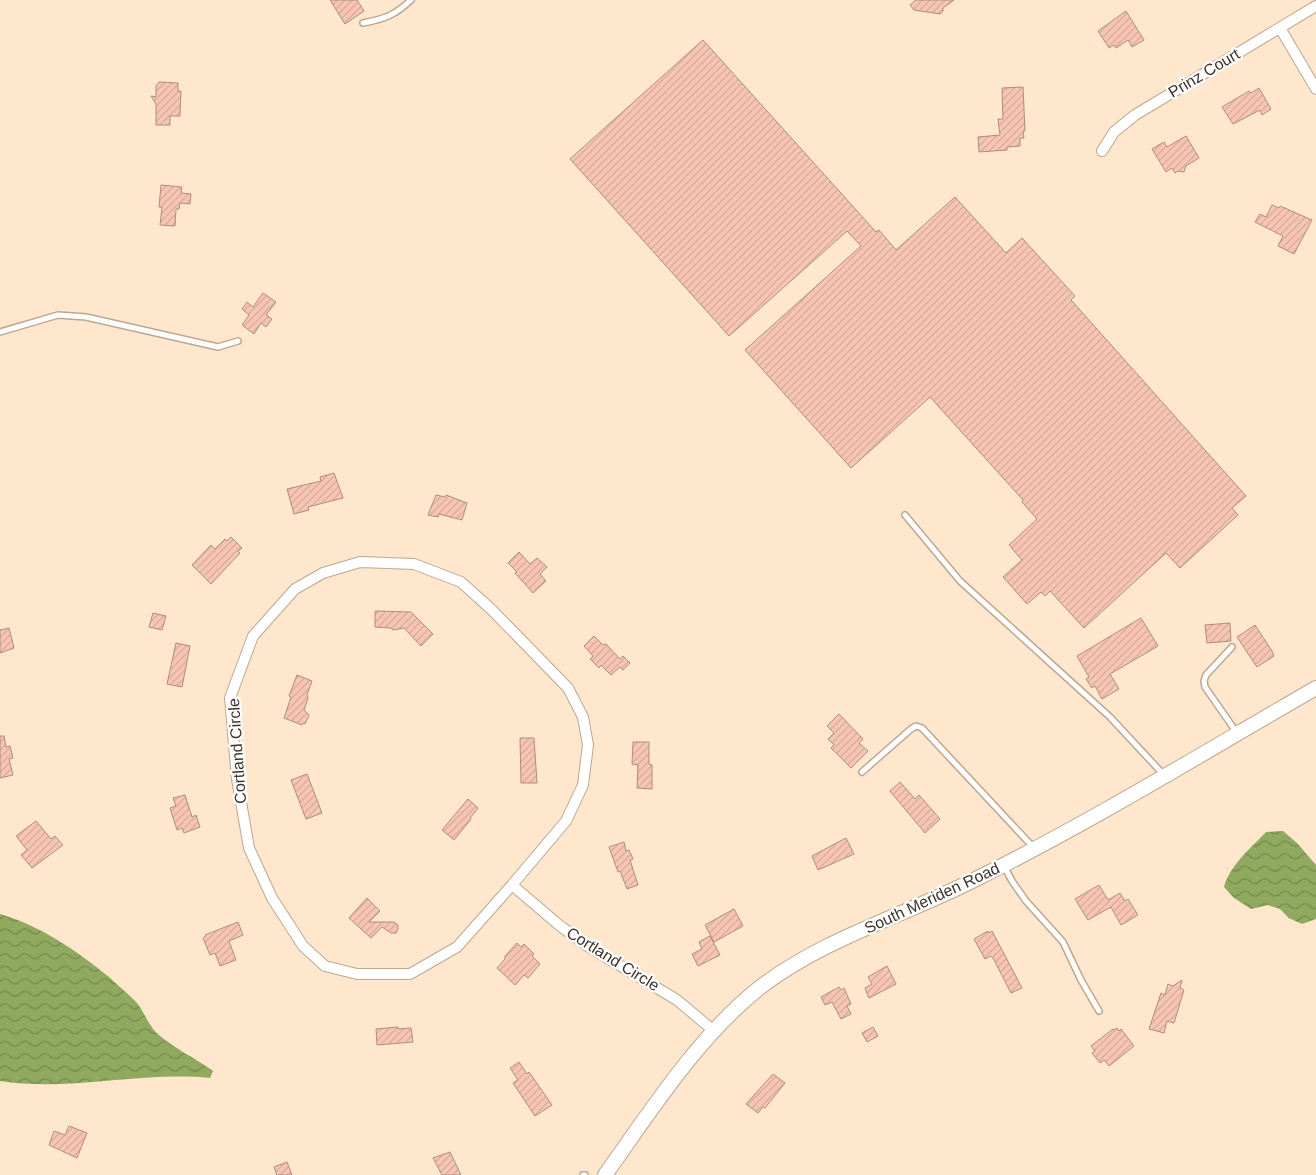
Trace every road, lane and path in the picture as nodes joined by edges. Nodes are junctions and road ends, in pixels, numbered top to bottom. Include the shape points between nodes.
1 (411, 0) edge
2 (1316, 6) edge
3 (363, 23) dead end
4 (1280, 28) junction
5 (1316, 89) edge
6 (1102, 151) dead end
7 (0, 332) edge
8 (238, 340) dead end
9 (905, 516) dead end
10 (1232, 648) dead end
11 (1316, 688) edge
12 (1238, 733) junction
13 (862, 772) dead end
14 (1165, 776) junction
15 (1035, 849) junction
16 (1004, 865) junction
17 (512, 886) junction
18 (1099, 1011) dead end
19 (714, 1031) junction
20 (605, 1175) edge

1 - 3 lane via 386,18
2 - 4 street, Prinz Court
4 - 5 street
4 - 6 street, Prinz Court via 1135,115 1114,132
7 - 8 lane via 58,315 86,317 218,347
9 - 14 lane via 960,581 1110,717
10 - 12 lane via 1204,681
11 - 12 main road, South Meriden Road
12 - 14 main road, South Meriden Road
13 - 15 lane via 911,729 916,726 922,728
14 - 15 main road, South Meriden Road
15 - 16 main road, South Meriden Road
16 - 18 lane via 1026,901 1063,942
16 - 19 main road, South Meriden Road via 810,956 756,990
17 - 17 street, Cortland Circle via 566,821 583,785 588,745 583,716 568,688 461,582 414,564 360,562 324,573 295,589 253,636 230,698 237,780 249,848 272,898 303,946 325,966 357,974 410,974 457,947
17 - 19 street, Cortland Circle via 586,945 677,1000
19 - 20 main road, South Meriden Road

